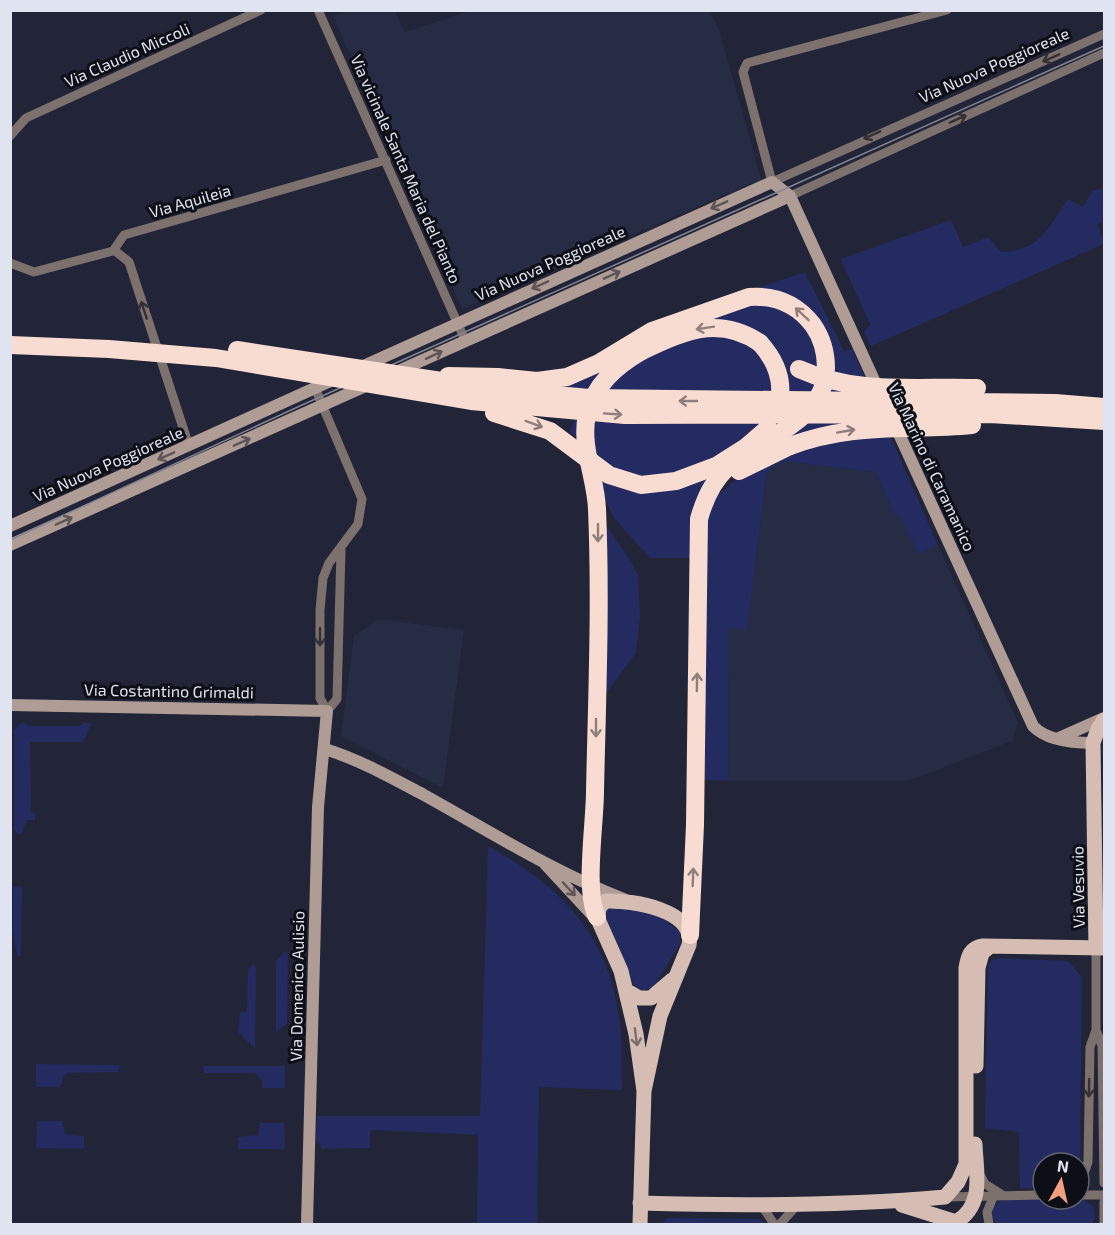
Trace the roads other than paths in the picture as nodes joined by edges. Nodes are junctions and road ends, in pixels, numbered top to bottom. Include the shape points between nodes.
1 (261, 10) edge
2 (318, 10) edge
3 (946, 10) edge
4 (1104, 34) edge
5 (1104, 53) edge
6 (10, 136) edge
7 (386, 160) junction
8 (772, 182) junction
9 (790, 196) junction
10 (114, 250) junction
11 (10, 263) edge
12 (457, 322) junction
13 (10, 335) edge
14 (465, 340) junction
15 (760, 343) junction
16 (10, 345) edge
17 (418, 385) junction
18 (315, 388) junction
19 (1104, 400) edge
20 (323, 405) junction
21 (1104, 407) edge
22 (1054, 410) junction
23 (1104, 421) edge
24 (1104, 430) edge
25 (189, 446) junction
26 (705, 501) junction
27 (10, 526) edge
28 (10, 545) edge
29 (341, 550) junction
30 (10, 705) edge
31 (327, 711) junction
32 (1104, 719) edge
33 (1058, 739) junction
34 (1099, 742) edge
35 (325, 749) junction
36 (538, 857) junction
37 (592, 884) junction
38 (639, 905) junction
39 (598, 920) junction
40 (690, 935) junction
41 (989, 947) junction
42 (1100, 948) edge
43 (676, 975) junction
44 (627, 991) junction
45 (1096, 1030) junction
46 (1103, 1046) edge
47 (644, 1091) junction
48 (1088, 1151) edge
49 (976, 1168) junction
50 (1104, 1183) edge
51 (977, 1195) junction
52 (998, 1195) junction
53 (1031, 1195) edge
54 (945, 1197) junction
55 (1104, 1202) edge
56 (640, 1203) junction
57 (760, 1203) junction
58 (894, 1203) junction
59 (799, 1204) junction
60 (959, 1223) edge
61 (307, 1224) edge
62 (640, 1224) edge
63 (774, 1224) edge
64 (780, 1224) edge
65 (989, 1224) edge
66 (1103, 1224) edge

1 - 6 street, Via Claudio Miccoli via 26,117
2 - 7 street, Via vicinale Santa Maria del Pianto
3 - 8 street via 752,60 744,66
4 -> 8 street, Via Nuova Poggioreale
9 -> 5 street, Via Nuova Poggioreale
7 - 10 street, Via Aquileia via 124,235
7 - 12 street, Via vicinale Santa Maria del Pianto
8 - 9 main road
8 -> 12 main road, Via Nuova Poggioreale
14 -> 9 main road, Via Nuova Poggioreale
9 - 33 main road, Via Marino di Caramanico via 1033,726
10 - 11 street, Via Aquileia via 34,272
25 -> 10 street via 129,262
12 - 14 street, Via vicinale Santa Maria del Pianto
12 - 18 main road, Via Nuova Poggioreale
13 - 17 highway, bridge via 213,348
20 -> 14 main road, Via Nuova Poggioreale
17 -> 15 highway, bridge via 526,421 566,441 609,475 633,484 659,485 716,466 768,428 777,412 781,388 773,360
15 - 22 highway, bridge via 799,369 841,384 866,388 994,389
15 -> 37 highway, bridge via 734,329 710,327 670,338 613,370 589,407 586,447 596,494 598,528
16 - 17 highway, bridge via 216,358
17 - 22 highway, bridge via 621,400 983,400
26 -> 17 highway, bridge via 730,465 796,422 820,395 825,380 824,347 808,319 781,300 749,297 652,331 567,377 537,381 492,376
18 - 20 street
18 - 25 main road, Via Nuova Poggioreale
19 - 22 highway
28 -> 20 main road, Via Nuova Poggioreale
20 - 29 street via 362,499 358,524
21 - 22 highway
22 - 23 highway, bridge
22 - 24 highway, bridge
26 -> 22 highway, bridge via 722,481 819,435 860,428 968,426
25 -> 27 main road, Via Nuova Poggioreale
40 -> 26 highway via 699,530
29 - 31 street via 337,699
29 -> 31 street via 325,572 321,593 320,698
30 - 31 main road, Via Costantino Grimaldi
31 - 35 main road, Via Domenico Aulisio
32 - 33 main road
32 - 34 main road via 1098,729
33 - 34 main road
34 - 42 main road, Via Vesuvio
35 - 36 main road via 400,782
35 - 61 main road, Via Domenico Aulisio via 318,807
36 - 37 main road
36 -> 39 main road
37 - 38 main road
37 - 39 highway via 592,906
38 - 39 main road via 606,901 600,906
38 - 40 main road via 679,918
39 - 44 main road
40 - 43 main road
41 - 42 main road
41 - 49 main road via 982,953 978,968
41 - 54 main road via 976,947 967,960 966,1164
42 - 45 street, Via Vesuvio
43 - 44 main road via 651,998 639,998
43 - 47 main road via 656,1031
44 -> 47 main road
45 - 46 street, Via Vesuvio
45 -> 48 street, Via Vesuvio via 1090,1047
46 - 50 street, Via Vesuvio
47 - 56 main road
49 - 51 main road
49 - 52 street via 985,1184
51 - 52 street
51 - 54 street
51 - 60 main road via 970,1213
52 - 53 street
52 - 65 street via 987,1212
54 - 58 main road
55 - 66 street
56 - 57 main road
56 - 62 main road
57 - 59 main road
57 - 63 street
58 - 59 main road
58 - 60 main road
59 - 64 street

